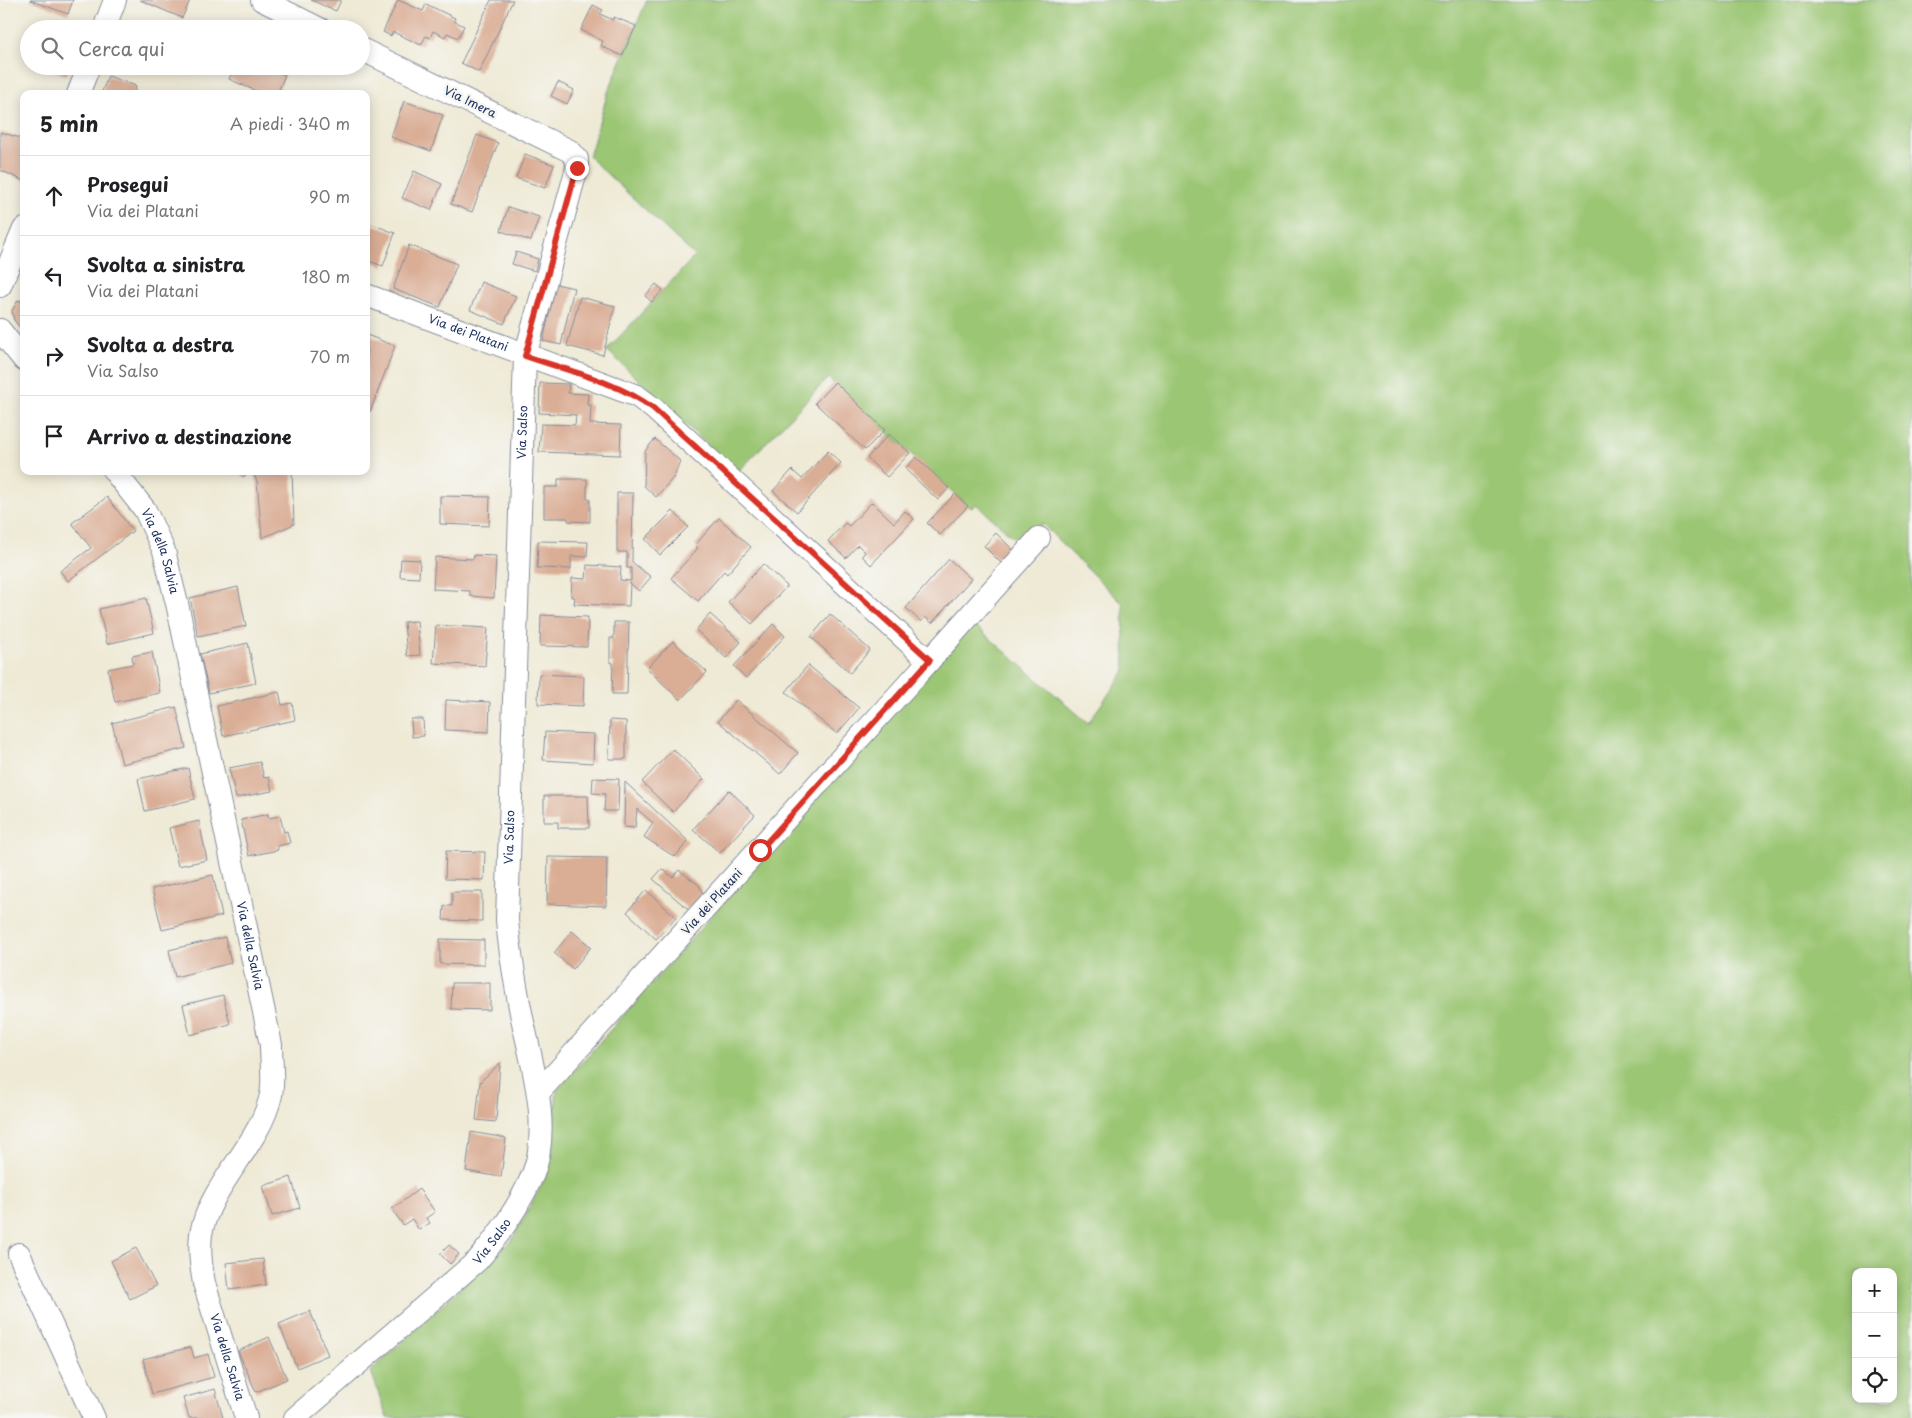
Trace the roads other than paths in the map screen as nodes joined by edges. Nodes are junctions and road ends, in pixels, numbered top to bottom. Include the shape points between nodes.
1 (115, 0) edge
2 (262, 0) edge
3 (107, 20) edge
4 (302, 20) edge
5 (370, 53) edge
6 (85, 75) edge
7 (80, 90) edge
8 (577, 159) joint
9 (20, 238) edge
10 (0, 286) edge
11 (370, 297) edge
12 (0, 330) edge
13 (20, 355) edge
14 (525, 356) junction
15 (117, 475) edge
16 (1039, 538) dead end
17 (930, 660) junction
18 (538, 1093) junction
19 (19, 1254) dead end
20 (94, 1418) edge
21 (246, 1418) edge
22 (295, 1418) edge

1 - 3 street
2 - 4 street
5 - 8 street, Via Imera via 570,151
6 - 7 street
8 - 14 street, Via Salso
9 - 10 street
11 - 14 street, Via dei Platani
12 - 13 street
14 - 17 street, Via dei Platani via 637,396 653,408
14 - 18 street, Via Salso via 507,920 515,985
15 - 21 street, Via della Salvia via 145,510 164,551 271,1045 271,1094 258,1129 208,1211 201,1233 200,1260 204,1283
16 - 17 street
17 - 18 street, Via dei Platani
18 - 22 street, Via Salso via 541,1121 533,1172 513,1212 494,1240 478,1260
19 - 20 street

